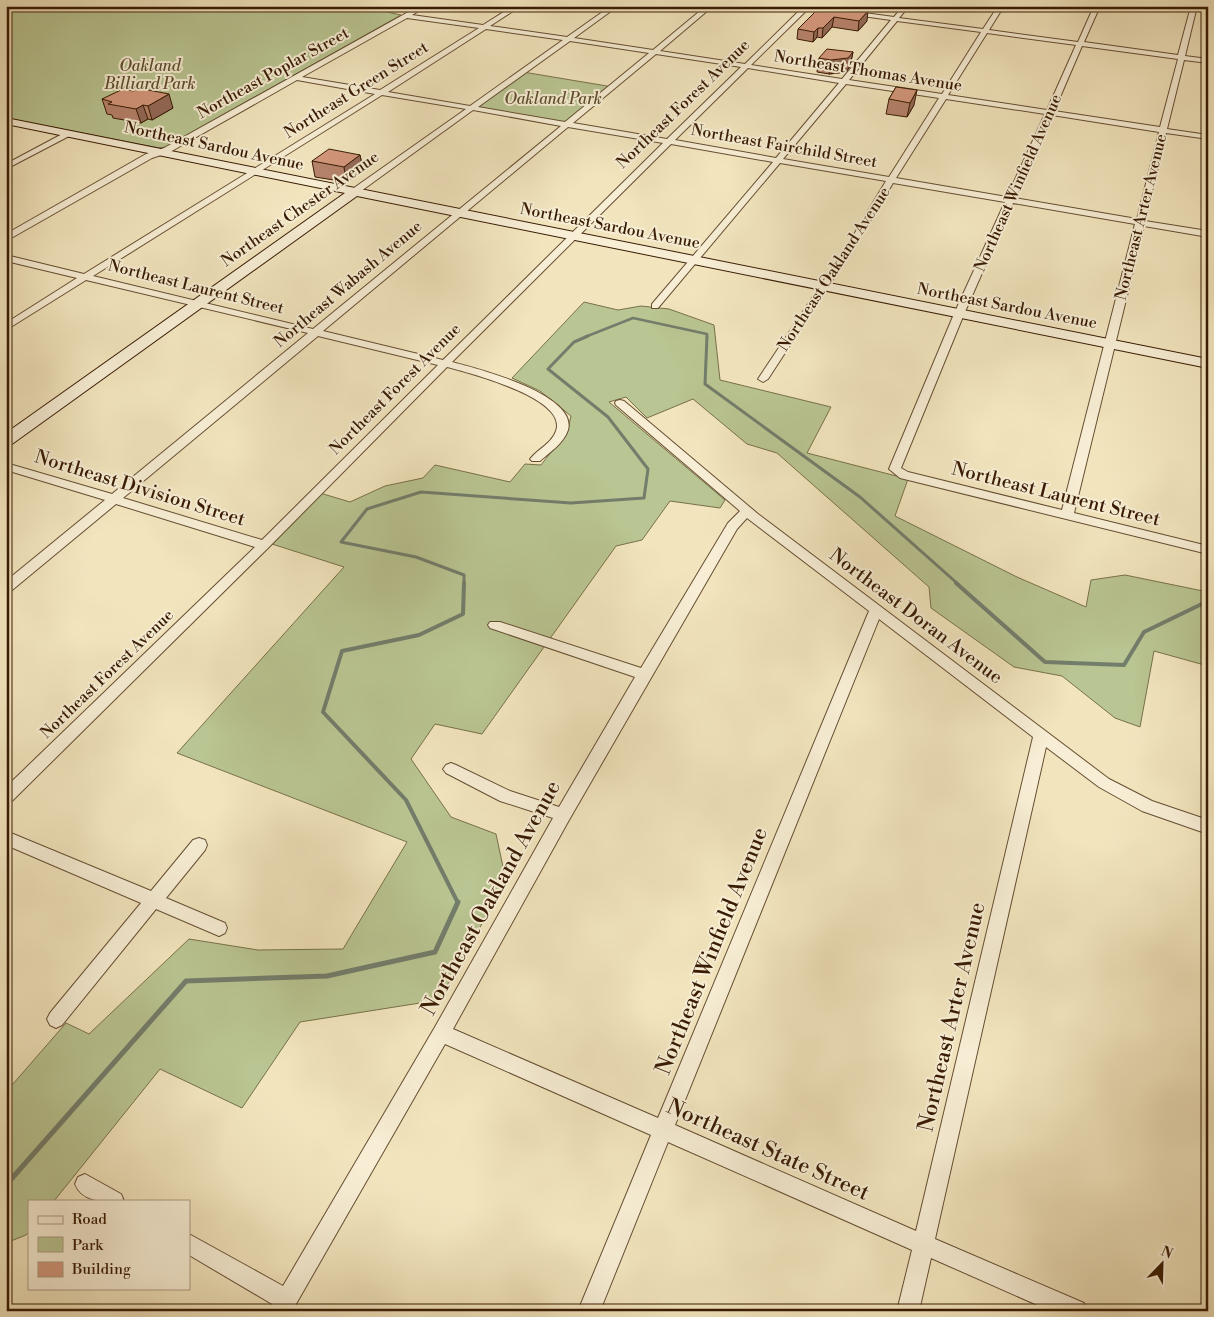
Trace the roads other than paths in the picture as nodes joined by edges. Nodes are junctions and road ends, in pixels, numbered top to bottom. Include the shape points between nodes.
1 (424, 6) edge
2 (518, 6) edge
3 (615, 6) edge
4 (710, 6) edge
5 (798, 6) edge
6 (906, 6) edge
7 (1001, 6) edge
8 (1097, 6) edge
9 (1194, 6) edge
10 (810, 7) edge
11 (842, 12) edge
12 (406, 16) junction
13 (895, 19) junction
14 (484, 28) junction
15 (985, 31) junction
16 (568, 40) junction
17 (1080, 44) junction
18 (654, 52) junction
19 (1181, 58) junction
20 (1208, 61) edge
21 (747, 66) junction
22 (296, 78) junction
23 (843, 81) junction
24 (382, 92) junction
25 (943, 96) junction
26 (473, 107) junction
27 (1049, 112) junction
28 (6, 121) edge
29 (568, 124) junction
30 (1162, 130) junction
31 (69, 134) junction
32 (1208, 137) edge
33 (670, 141) junction
34 (159, 152) junction
35 (778, 160) junction
36 (6, 167) edge
37 (253, 172) junction
38 (890, 180) junction
39 (354, 192) junction
40 (1010, 200) junction
41 (459, 213) junction
42 (1139, 223) junction
43 (1208, 234) edge
44 (572, 236) junction
45 (6, 238) edge
46 (6, 258) edge
47 (695, 261) junction
48 (85, 277) junction
49 (822, 287) junction
50 (197, 304) junction
51 (655, 306) dead end
52 (959, 314) junction
53 (6, 327) edge
54 (315, 333) junction
55 (1110, 345) junction
56 (444, 363) junction
57 (1208, 364) edge
58 (763, 379) dead end
59 (522, 386) joint
60 (620, 403) dead end
61 (6, 441) edge
62 (536, 459) dead end
63 (6, 466) edge
64 (897, 471) joint
65 (113, 499) junction
66 (748, 511) junction
67 (1067, 515) junction
68 (264, 545) junction
69 (1208, 550) edge
70 (6, 588) edge
71 (876, 609) junction
72 (496, 625) dead end
73 (644, 674) junction
74 (1041, 735) junction
75 (451, 768) dead end
76 (6, 797) edge
77 (563, 815) junction
78 (1208, 826) edge
79 (6, 838) edge
80 (199, 844) dead end
81 (152, 900) junction
82 (219, 928) dead end
83 (56, 1019) dead end
84 (442, 1033) junction
85 (663, 1130) junction
86 (85, 1184) dead end
87 (112, 1200) edge
88 (924, 1244) junction
89 (190, 1245) edge
90 (283, 1306) edge
91 (589, 1311) edge
92 (908, 1311) edge
93 (1076, 1311) edge

1 - 12 street, Northeast Poplar Street
2 - 14 street, Northeast Green Street
3 - 16 street, Northeast Chester Avenue
4 - 18 street, Northeast Wabash Avenue
5 - 10 street
6 - 13 street
7 - 15 street, Northeast Oakland Avenue
8 - 17 street, Northeast Winfield Avenue
9 - 19 street, Northeast Arter Avenue
10 - 21 street, Northeast Forest Avenue
11 - 13 street
12 - 14 street, Northeast Thomas Avenue
12 - 22 street, Northeast Poplar Street
13 - 15 street
13 - 23 street
14 - 16 street, Northeast Thomas Avenue
14 - 24 street, Northeast Green Street
15 - 17 street
15 - 25 street, Northeast Oakland Avenue
16 - 18 street, Northeast Thomas Avenue
16 - 26 street, Northeast Chester Avenue
17 - 19 street
17 - 27 street, Northeast Winfield Avenue
18 - 21 street, Northeast Thomas Avenue
18 - 29 street, Northeast Wabash Avenue
19 - 20 street
19 - 30 street, Northeast Arter Avenue
21 - 23 street, Northeast Thomas Avenue
21 - 33 street, Northeast Forest Avenue
22 - 24 street, Northeast Fairchild Street
22 - 34 street, Northeast Poplar Street
23 - 25 street, Northeast Thomas Avenue
23 - 35 street
24 - 26 street, Northeast Fairchild Street
24 - 37 street, Northeast Green Street
25 - 27 street, Northeast Thomas Avenue
25 - 38 street, Northeast Oakland Avenue
26 - 29 street, Northeast Fairchild Street
26 - 39 street, Northeast Chester Avenue
27 - 30 street, Northeast Thomas Avenue
27 - 40 street, Northeast Winfield Avenue
28 - 31 main road, Northeast Sardou Avenue
29 - 33 street, Northeast Fairchild Street
29 - 41 street, Northeast Wabash Avenue
30 - 32 street, Northeast Thomas Avenue
30 - 42 street, Northeast Arter Avenue
31 - 34 main road, Northeast Sardou Avenue
31 - 36 street
33 - 35 street, Northeast Fairchild Street
33 - 44 street, Northeast Forest Avenue
34 - 37 main road, Northeast Sardou Avenue
34 - 45 street, Northeast Poplar Street
35 - 38 street, Northeast Fairchild Street
35 - 47 street
37 - 39 main road, Northeast Sardou Avenue
37 - 48 street, Northeast Green Street
38 - 40 street, Northeast Fairchild Street
38 - 49 street, Northeast Oakland Avenue
39 - 41 main road, Northeast Sardou Avenue
39 - 50 main road, Northeast Chester Avenue
40 - 42 street, Northeast Fairchild Street
40 - 52 street, Northeast Winfield Avenue
41 - 44 main road, Northeast Sardou Avenue
41 - 54 street, Northeast Wabash Avenue
42 - 43 street, Northeast Fairchild Street
42 - 55 street, Northeast Arter Avenue
44 - 47 main road, Northeast Sardou Avenue
44 - 56 street, Northeast Forest Avenue
46 - 48 street, Northeast Laurent Street
47 - 49 main road, Northeast Sardou Avenue
47 - 51 street
48 - 50 street, Northeast Laurent Street
48 - 53 street, Northeast Green Street
49 - 52 main road, Northeast Sardou Avenue
49 - 58 street, Northeast Oakland Avenue
50 - 54 street, Northeast Laurent Street
50 - 61 main road, Northeast Chester Avenue
52 - 55 main road, Northeast Sardou Avenue
52 - 64 street, Northeast Winfield Avenue
54 - 56 street, Northeast Laurent Street
54 - 65 street, Northeast Wabash Avenue
55 - 57 main road, Northeast Sardou Avenue
55 - 67 street, Northeast Arter Avenue
56 - 59 street, Northeast Laurent Street
56 - 68 street, Northeast Forest Avenue
59 - 62 street via 558,412 563,424 560,434
60 - 66 street, Northeast Doran Avenue
63 - 65 street, Northeast Division Street
64 - 67 street, Northeast Laurent Street
65 - 68 street, Northeast Division Street
65 - 70 street, Northeast Wabash Avenue
66 - 71 street, Northeast Doran Avenue
66 - 73 street, Northeast Oakland Avenue via 732,526
67 - 69 street, Northeast Laurent Street
68 - 76 street, Northeast Forest Avenue
71 - 74 street, Northeast Doran Avenue
71 - 85 street, Northeast Winfield Avenue
72 - 73 street
73 - 77 street, Northeast Oakland Avenue
74 - 78 street, Northeast Doran Avenue via 1104,783 1131,799
74 - 88 street, Northeast Arter Avenue
75 - 77 street via 504,796
77 - 84 street, Northeast Oakland Avenue
79 - 81 street
80 - 81 street
81 - 82 street
81 - 83 street
84 - 85 street, Northeast State Street
84 - 90 street, Northeast Oakland Avenue
85 - 88 street, Northeast State Street
85 - 91 street, Northeast Winfield Avenue
86 - 87 street
88 - 92 street, Northeast Arter Avenue
88 - 93 street, Northeast State Street
89 - 90 street

